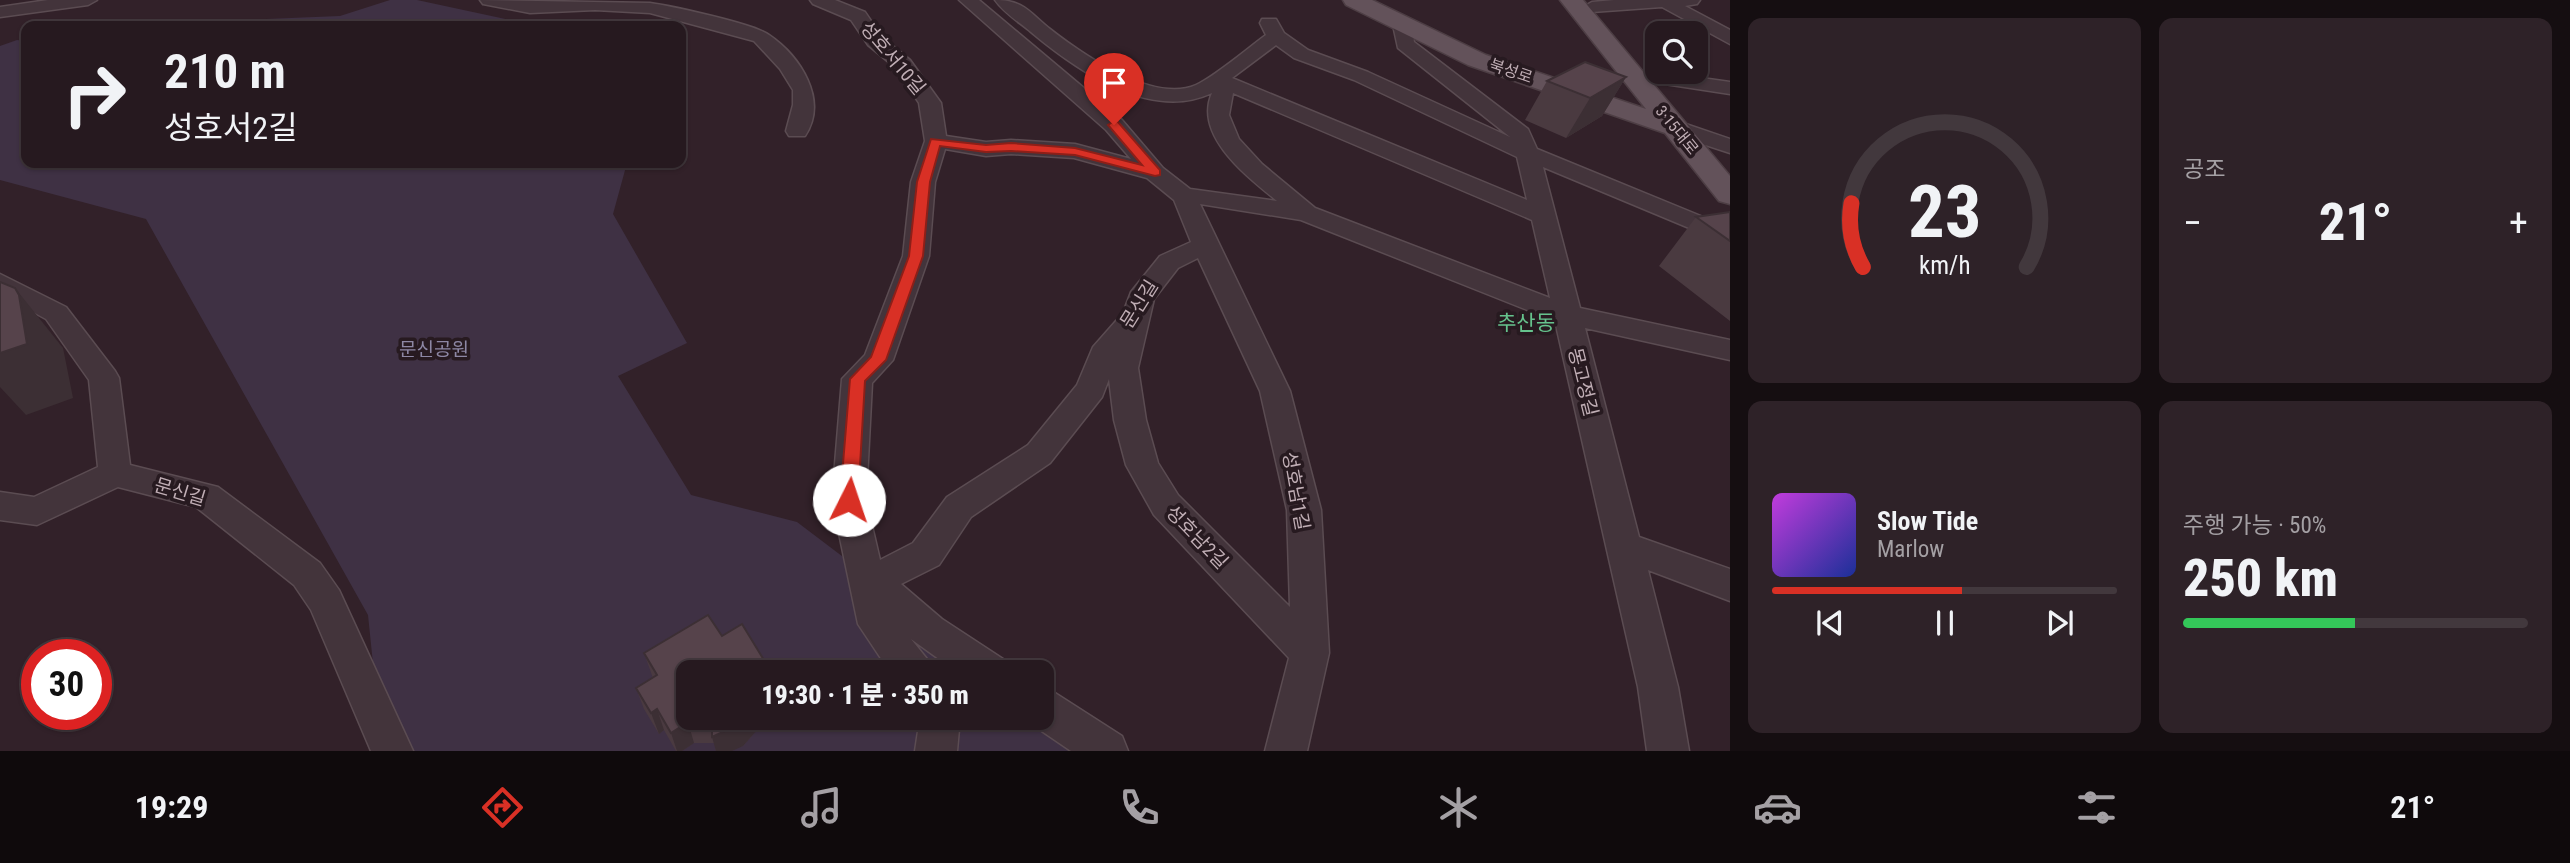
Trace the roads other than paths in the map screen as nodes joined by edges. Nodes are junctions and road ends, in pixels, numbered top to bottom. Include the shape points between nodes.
1 (88, 0) edge
2 (489, 0) edge
3 (819, 0) edge
4 (968, 0) edge
5 (1004, 0) edge
6 (1354, 0) edge
7 (1692, 0) edge
8 (1665, 2) junction
9 (1583, 3) edge
10 (0, 12) edge
11 (1402, 25) junction
12 (1730, 38) edge
13 (1645, 70) edge
14 (1222, 81) junction
15 (1657, 84) edge
16 (1699, 84) edge
17 (1730, 88) edge
18 (1674, 127) junction
19 (797, 131) dead end
20 (1703, 137) junction
21 (936, 142) junction
22 (1730, 146) edge
23 (1528, 153) junction
24 (1730, 169) edge
25 (1155, 173) junction
26 (1730, 195) edge
27 (1185, 197) junction
28 (1306, 213) junction
29 (1542, 215) junction
30 (1730, 237) edge
31 (1205, 245) junction
32 (0, 284) edge
33 (1137, 314) junction
34 (1567, 316) junction
35 (1730, 350) edge
36 (115, 474) junction
37 (0, 506) edge
38 (1625, 547) junction
39 (866, 584) junction
40 (1730, 585) edge
41 (1310, 653) junction
42 (904, 660) edge
43 (971, 660) edge
44 (1054, 716) edge
45 (939, 730) edge
46 (392, 751) edge
47 (936, 751) edge
48 (1107, 751) edge
49 (1286, 751) edge
50 (1668, 751) edge

1 - 10 street
2 - 19 street via 530,8 650,8 761,37 805,94
3 - 21 street, 성호서10길 via 858,16 875,41 903,65 930,103
4 - 25 street via 1114,125
5 - 14 street via 1114,80 1173,95 1192,94
6 - 11 main road, 북성로
7 - 8 street
8 - 9 street
8 - 12 street
9 - 13 main road, 3·15대로
9 - 18 main road, 3·15대로
11 - 18 main road, 북성로 via 1477,60
11 - 23 street, 몽고정길 via 1405,44 1520,134
14 - 23 street via 1273,30 1301,54 1361,76
14 - 28 street via 1219,115 1230,140 1277,190
14 - 29 street
15 - 20 main road, 3·15대로
16 - 17 street
18 - 20 street
18 - 26 main road, 3·15대로
20 - 22 street
20 - 24 main road, 3·15대로
21 - 25 street via 986,149 1075,151
21 - 39 street, 성호서10길 via 923,182 916,256 878,360 858,379 849,500
23 - 29 street, 몽고정길
23 - 30 street
25 - 27 street
27 - 28 street
27 - 31 street
28 - 34 street
29 - 34 street, 몽고정길
31 - 33 street, 문신길 via 1170,262 1157,274 1141,298
31 - 41 street, 성호남1길 via 1275,391 1304,510
32 - 36 street via 56,313 104,378
33 - 39 street, 문신길 via 1103,354 1091,389 1039,454 959,507 926,554
33 - 41 street, 성호남2길 via 1123,368 1130,421 1143,465 1166,505
34 - 35 street
34 - 38 street, 몽고정길
36 - 37 street via 37,511
36 - 46 street, 문신길 via 206,496 307,574 326,601
38 - 40 street
38 - 50 street, 몽고정길
39 - 42 street via 877,624
39 - 43 street via 891,597
41 - 49 street, 성호남1길
44 - 48 street
45 - 47 street

